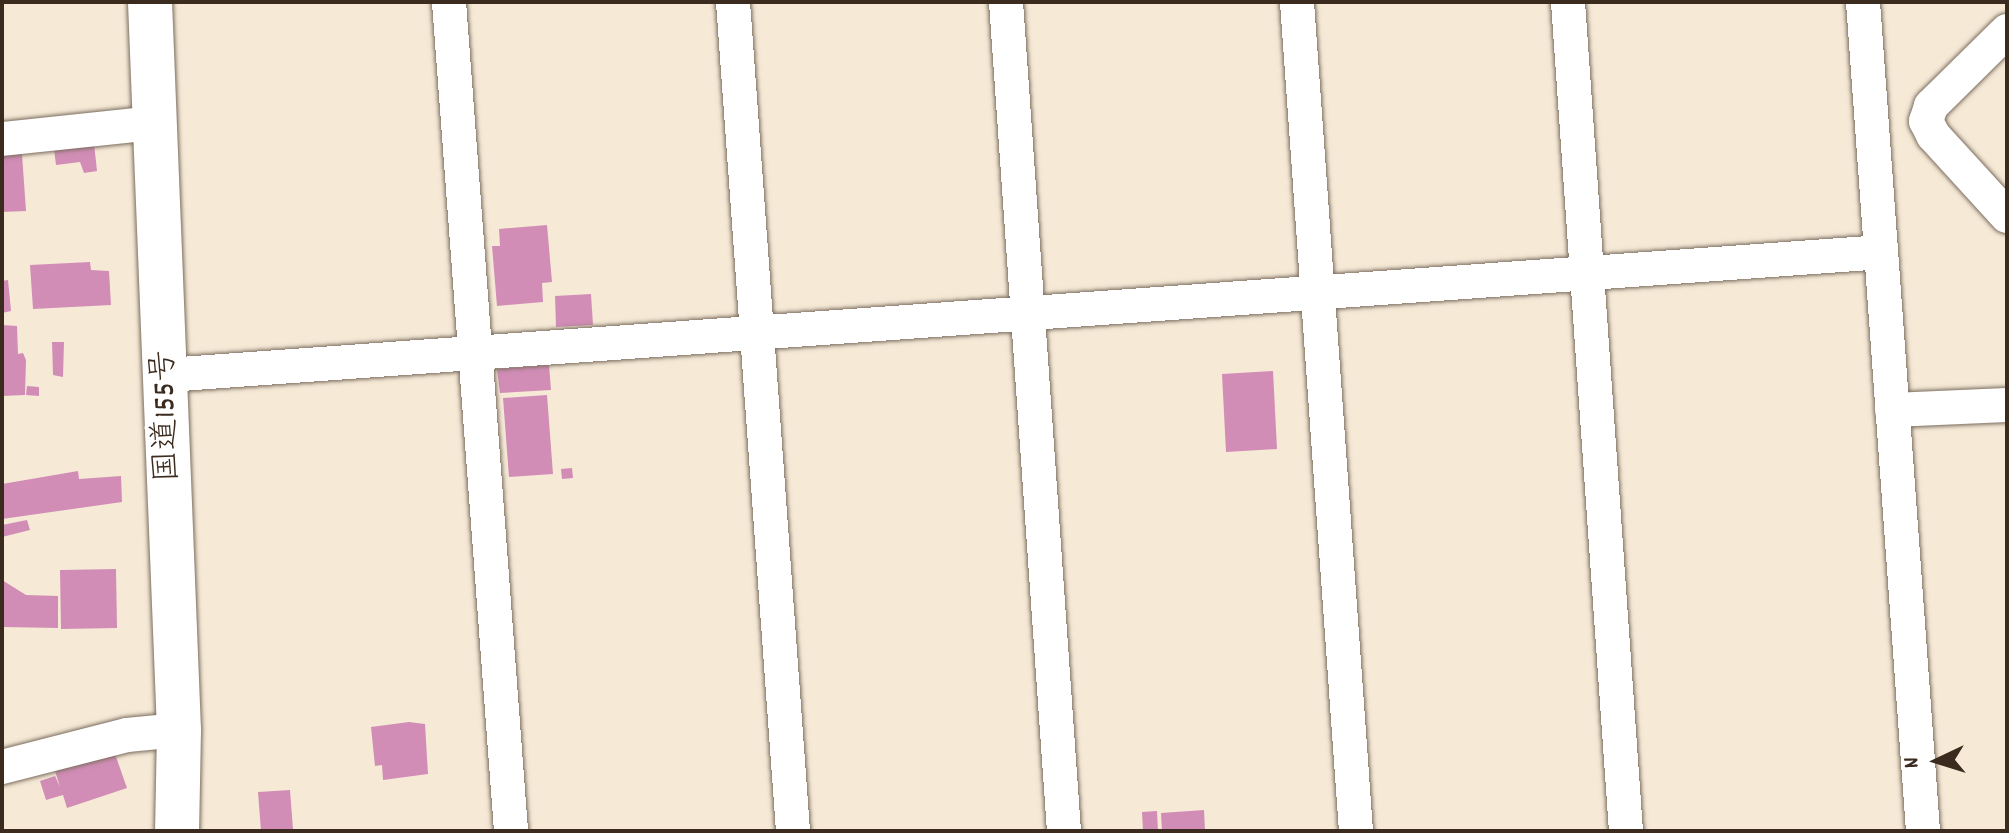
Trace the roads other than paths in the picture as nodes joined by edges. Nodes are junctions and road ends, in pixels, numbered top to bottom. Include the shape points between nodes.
1 (150, 2) edge
2 (449, 2) edge
3 (733, 2) edge
4 (1006, 2) edge
5 (1297, 2) edge
6 (1568, 2) edge
7 (1863, 2) edge
8 (2007, 31) edge
9 (155, 123) junction
10 (2, 139) edge
11 (2007, 216) edge
12 (1881, 252) junction
13 (1588, 274) junction
14 (1318, 294) junction
15 (1028, 312) junction
16 (757, 332) junction
17 (474, 351) junction
18 (167, 375) junction
19 (2007, 405) edge
20 (1892, 410) junction
21 (179, 730) junction
22 (2, 767) edge
23 (177, 831) edge
24 (511, 831) edge
25 (793, 831) edge
26 (1064, 831) edge
27 (1356, 831) edge
28 (1626, 831) edge
29 (1923, 831) edge

1 - 9 highway, 国道155号
2 - 17 street
3 - 16 street
4 - 15 street
5 - 14 street
6 - 13 street
7 - 12 street
8 - 11 street via 1931,106 1926,121
9 - 10 street
9 - 18 highway, 国道155号
12 - 13 street
12 - 20 street
13 - 14 street
13 - 28 street
14 - 15 street
14 - 27 street
15 - 16 street
15 - 26 street
16 - 17 street
16 - 25 street
17 - 18 street
17 - 24 street
18 - 21 highway, 国道155号
19 - 20 street
20 - 29 street
21 - 22 street via 127,735
21 - 23 highway, 国道155号

